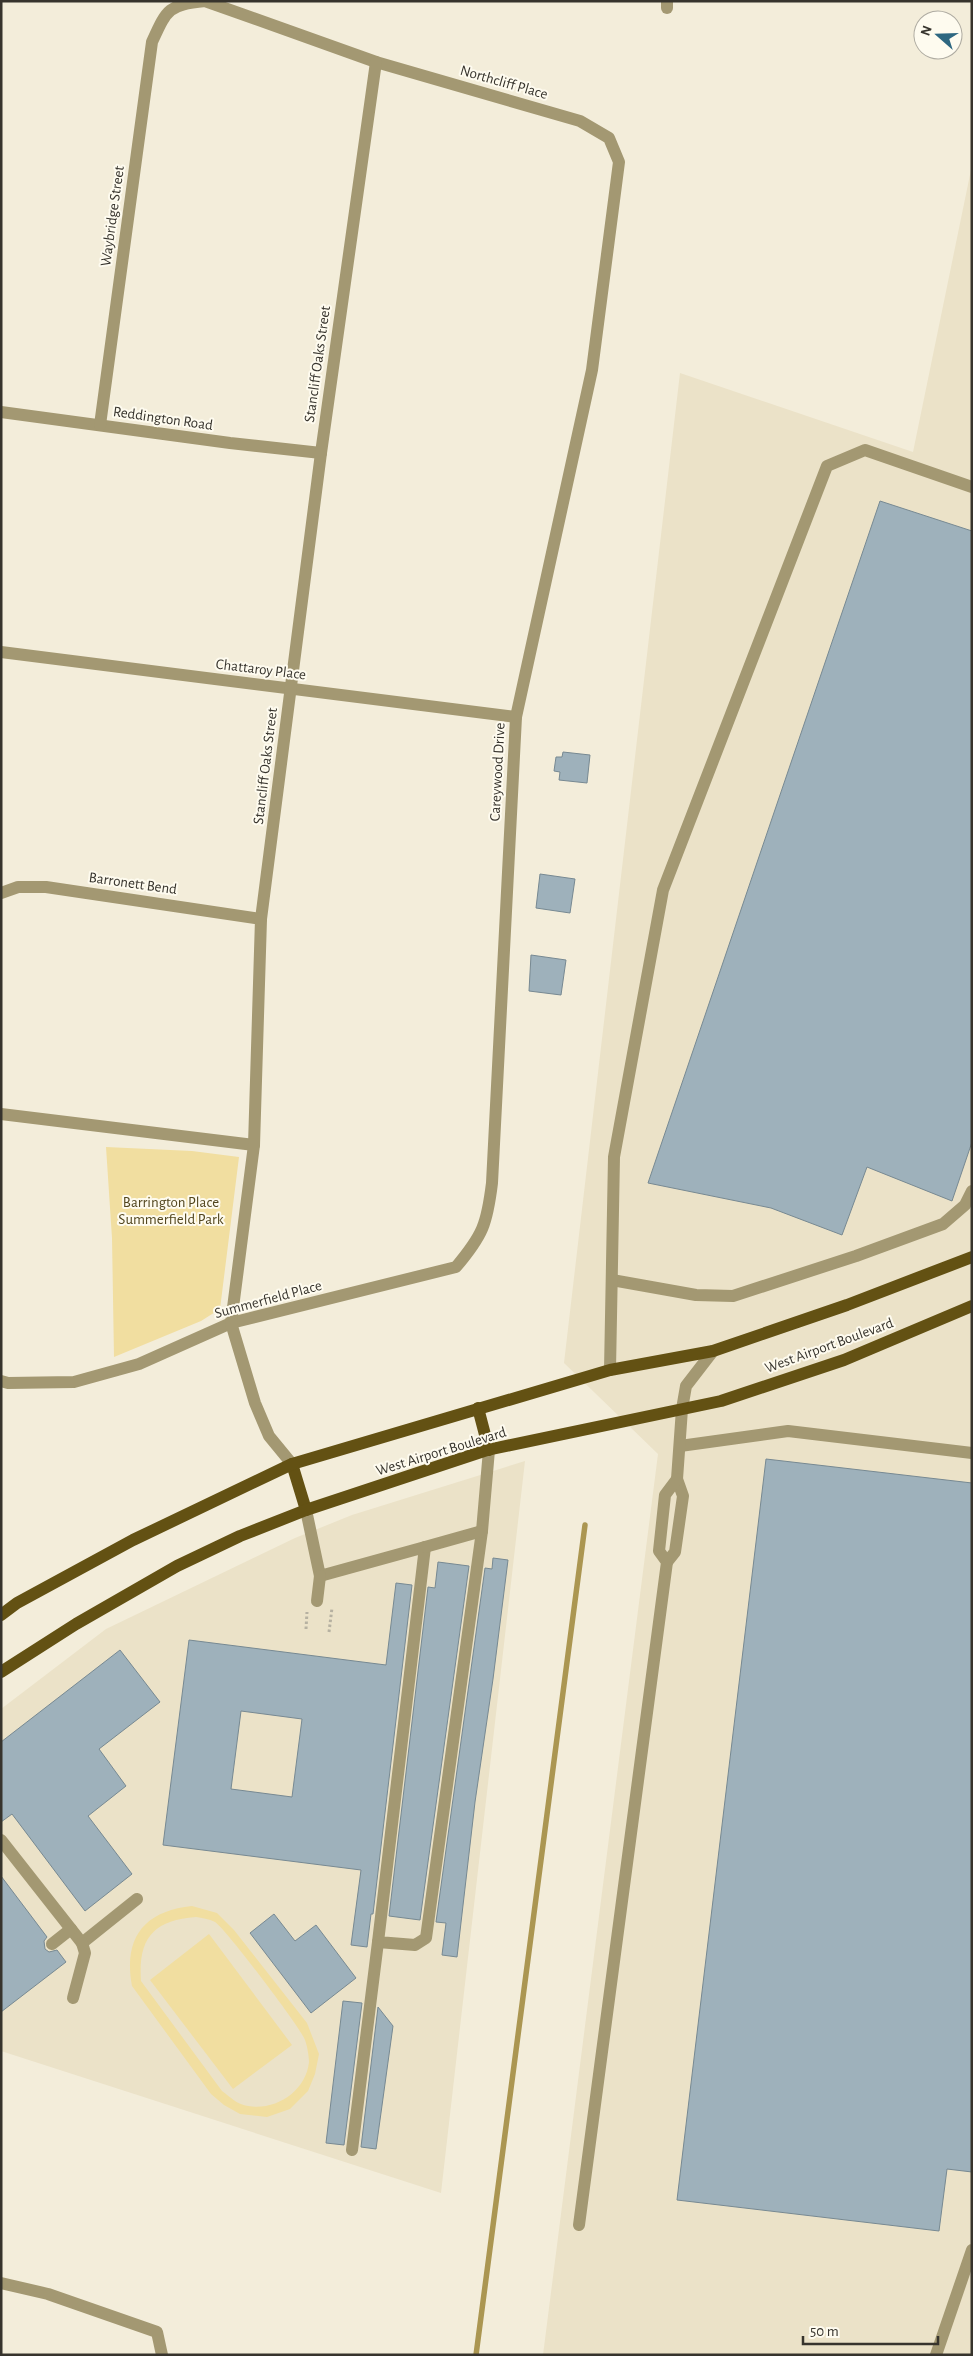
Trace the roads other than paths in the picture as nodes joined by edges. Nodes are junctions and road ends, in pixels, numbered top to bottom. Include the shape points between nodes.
1 (165, 13) joint
2 (376, 62) junction
3 (592, 370) joint
4 (1, 412) edge
5 (100, 425) junction
6 (321, 453) junction
7 (972, 487) edge
8 (1, 652) edge
9 (291, 689) junction
10 (516, 717) junction
11 (1, 894) edge
12 (261, 919) junction
13 (1, 1114) edge
14 (254, 1145) junction
15 (492, 1183) joint
16 (972, 1191) edge
17 (972, 1257) edge
18 (612, 1280) junction
19 (972, 1306) edge
20 (231, 1323) junction
21 (713, 1351) junction
22 (610, 1370) junction
23 (1, 1381) edge
24 (478, 1408) junction
25 (682, 1409) junction
26 (680, 1446) junction
27 (489, 1450) junction
28 (972, 1453) edge
29 (292, 1464) junction
30 (306, 1510) junction
31 (482, 1531) junction
32 (425, 1547) junction
33 (320, 1576) junction
34 (317, 1601) dead end
35 (1, 1615) edge
36 (1, 1672) edge
37 (1, 1840) edge
38 (137, 1899) dead end
39 (71, 1930) junction
40 (378, 1942) junction
41 (82, 1943) junction
42 (52, 1944) dead end
43 (73, 1998) dead end
44 (352, 2150) dead end
45 (579, 2225) dead end
46 (972, 2250) edge
47 (1, 2283) edge
48 (162, 2355) edge
49 (936, 2355) edge

1 - 2 street, Northcliff Place via 182,4 205,1
1 - 5 street, Waybridge Street via 152,42
2 - 3 street, Northcliff Place via 580,120 609,138 619,162
2 - 6 street, Stancliff Oaks Street
3 - 10 street, Careywood Drive
4 - 5 street, Reddington Road
5 - 6 street, Reddington Road
6 - 9 street, Stancliff Oaks Street
7 - 18 street via 865,450 827,466 664,890 614,1157
8 - 9 street, Chattaroy Place
9 - 10 street, Chattaroy Place
9 - 12 street, Stancliff Oaks Street
10 - 15 street, Careywood Drive
11 - 12 street, Barronett Bend via 18,887 46,887
12 - 14 street, Stancliff Oaks Street
13 - 14 street
14 - 20 street, Stancliff Oaks Street
15 - 20 street, Summerfield Place via 487,1220 473,1248 456,1267
16 - 18 street via 965,1205 943,1224 733,1296 696,1295
17 - 21 main road, West Airport Boulevard
18 - 22 street
19 - 25 main road, West Airport Boulevard via 844,1360 721,1401
20 - 23 street, Summerfield Place via 139,1364 74,1382
20 - 29 street, Stancliff Oaks Street via 255,1403 269,1436
21 - 22 main road, West Airport Boulevard
21 - 25 street via 686,1386
22 - 24 main road, West Airport Boulevard
24 - 27 main road
24 - 29 main road, West Airport Boulevard
25 - 26 street
25 - 27 main road, West Airport Boulevard
26 - 28 street via 788,1431
26 - 45 street via 677,1479 664,1503 659,1551 667,1562
27 - 30 main road, West Airport Boulevard
27 - 31 street
29 - 30 main road
29 - 35 main road, West Airport Boulevard via 134,1540 17,1603
30 - 33 street
30 - 36 main road, West Airport Boulevard via 240,1536 178,1566 76,1624
31 - 32 street
31 - 40 street via 426,1938 416,1946
32 - 33 street
32 - 40 street
33 - 34 street
37 - 39 street
38 - 41 street
39 - 41 street
39 - 42 street
40 - 44 street
41 - 43 street via 85,1952
46 - 49 street
47 - 48 street via 48,2294 157,2332

